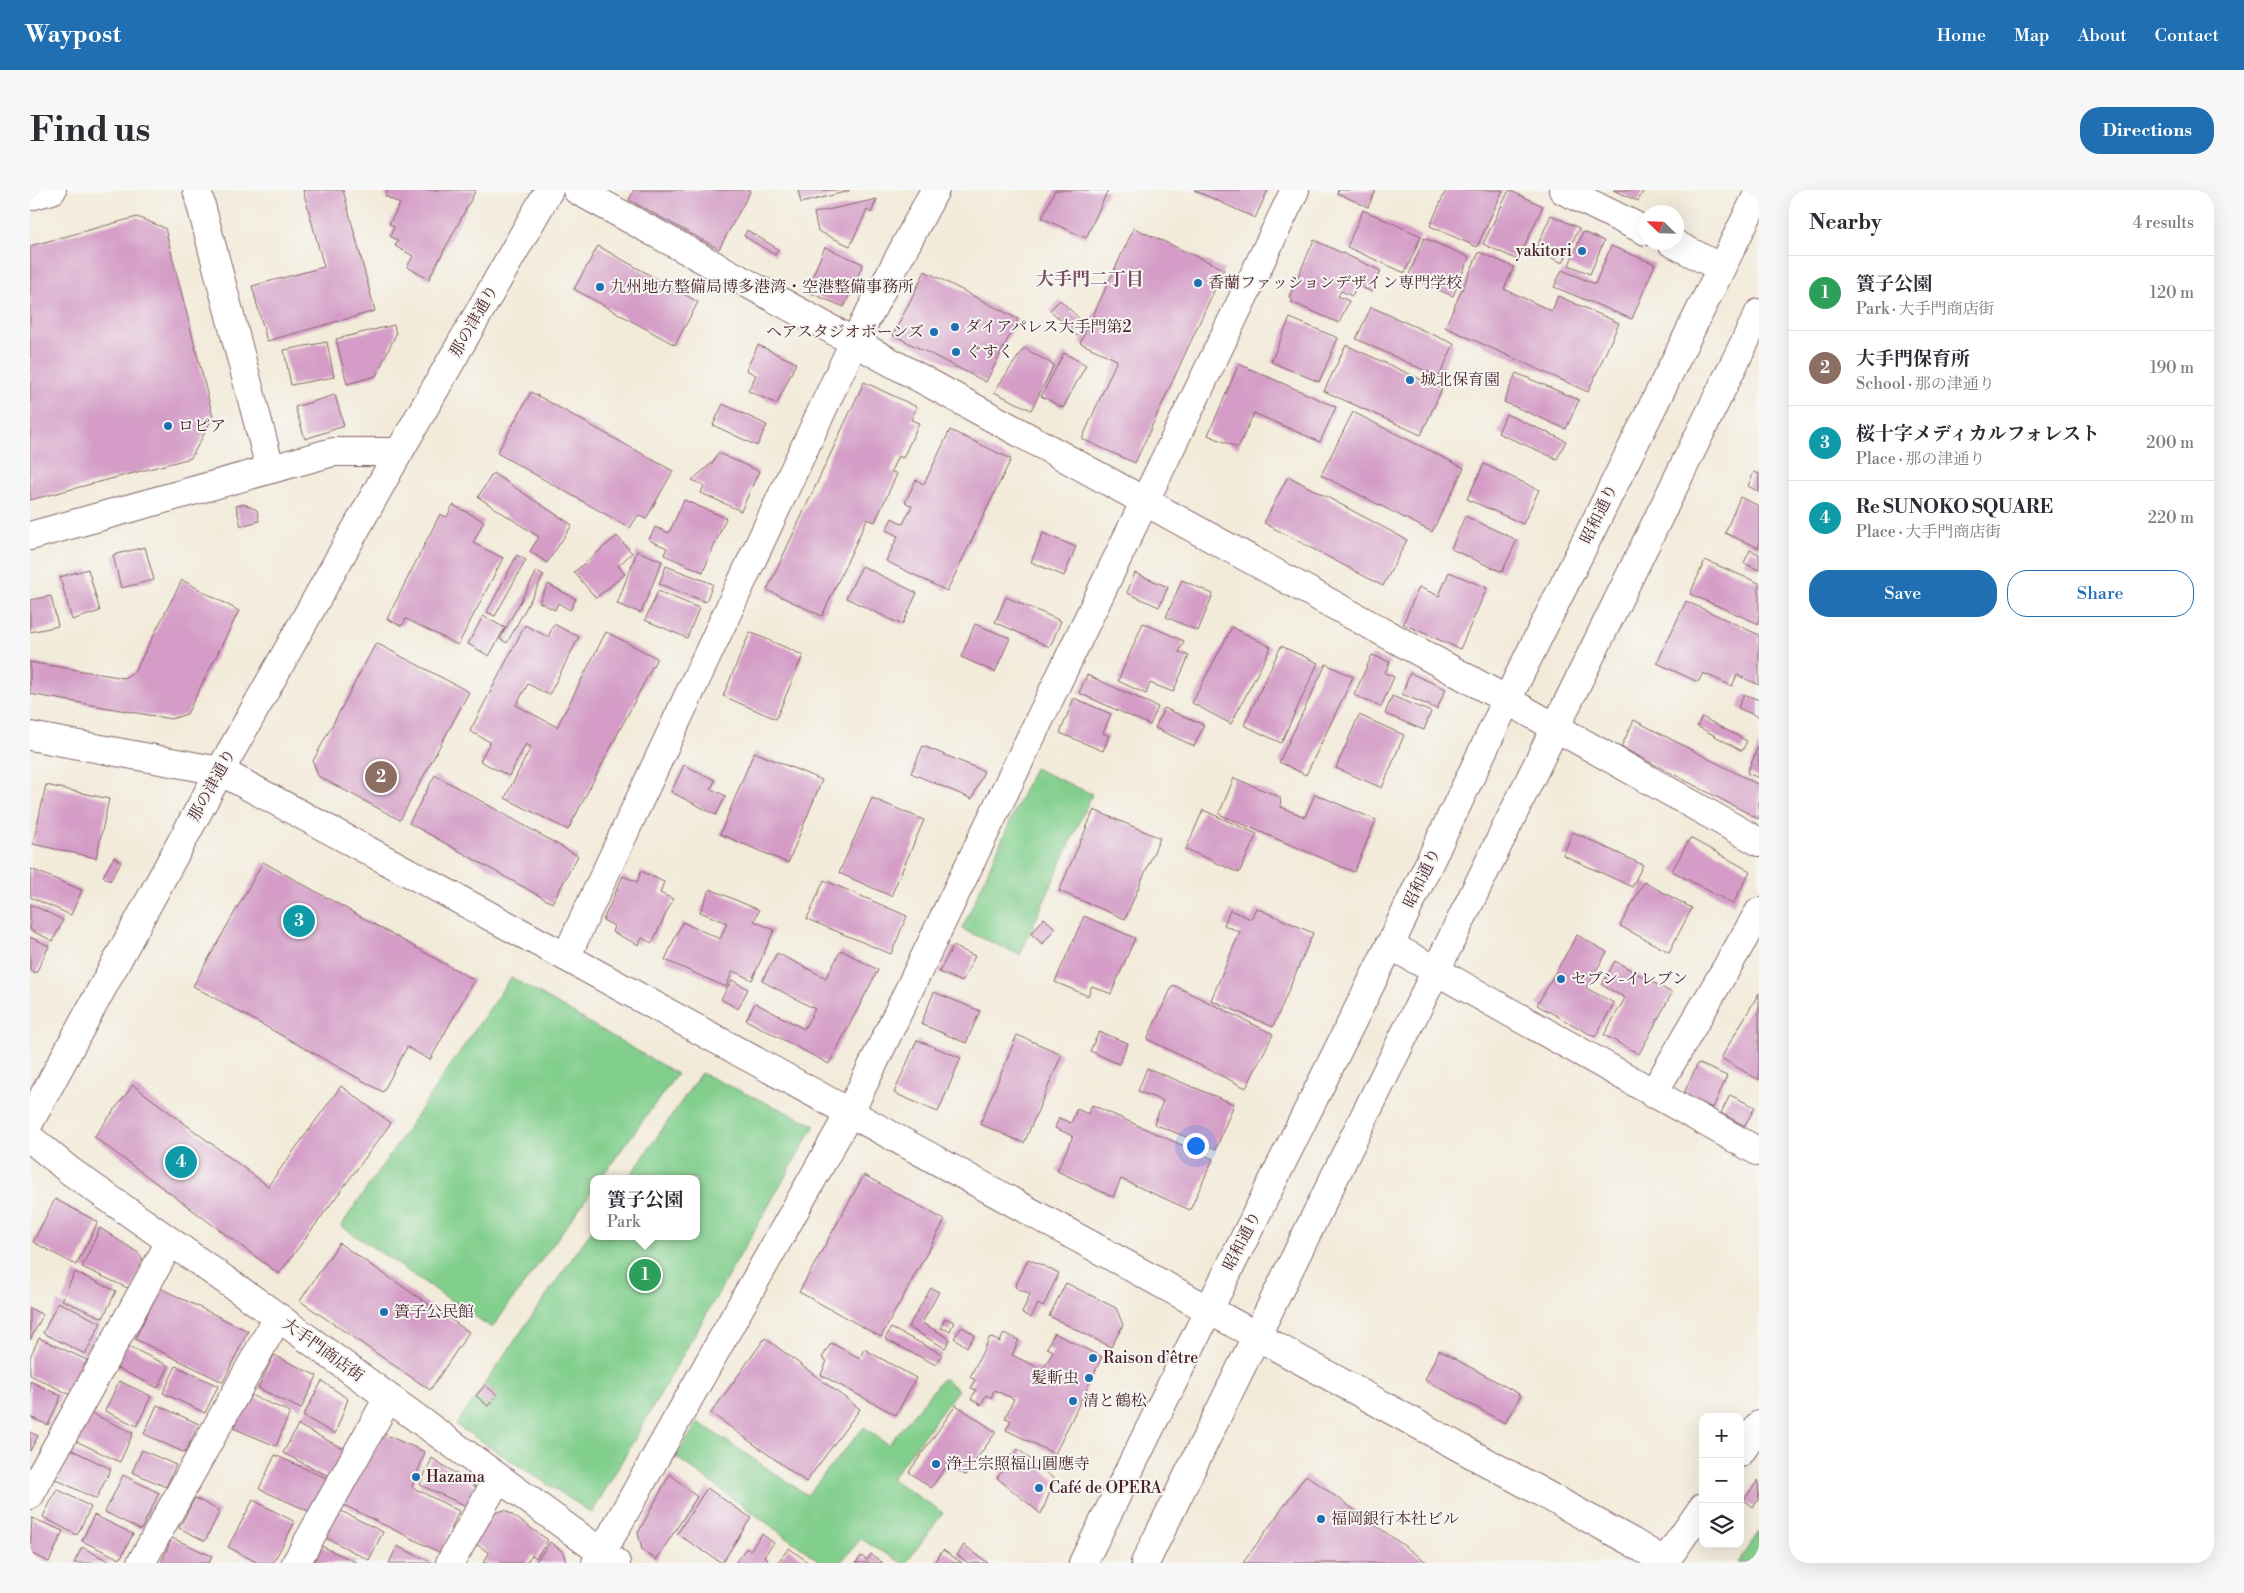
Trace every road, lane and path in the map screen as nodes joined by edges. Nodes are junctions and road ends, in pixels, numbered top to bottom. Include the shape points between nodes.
1 (52, 190) edge
2 (197, 190) edge
3 (549, 190) edge
4 (577, 190) edge
5 (934, 190) edge
6 (1295, 190) edge
7 (1563, 190) edge
8 (1759, 192) edge
9 (30, 196) edge
10 (1639, 228) edge
11 (1684, 249) edge
12 (1721, 268) junction
13 (1759, 313) edge
14 (854, 342) junction
15 (398, 452) junction
16 (270, 468) junction
17 (1144, 502) junction
18 (30, 536) edge
19 (1507, 700) junction
20 (1556, 728) junction
21 (30, 736) edge
22 (220, 771) junction
23 (1759, 842) edge
24 (1759, 912) edge
25 (1390, 945) junction
26 (566, 957) junction
27 (1434, 972) junction
28 (1654, 1094) junction
29 (849, 1114) junction
30 (30, 1122) edge
31 (30, 1138) edge
32 (1759, 1152) edge
33 (170, 1242) junction
34 (1207, 1310) junction
35 (278, 1316) junction
36 (1257, 1336) junction
37 (388, 1398) junction
38 (1759, 1425) edge
39 (1744, 1446) edge
40 (498, 1478) junction
41 (30, 1495) edge
42 (1699, 1513) edge
43 (605, 1560) edge
44 (141, 1563) edge
45 (296, 1563) edge
46 (450, 1563) edge
47 (1083, 1563) edge
48 (1145, 1563) edge
49 (1664, 1563) edge

1 - 9 street
2 - 16 street
3 - 15 street, 那の津通り
4 - 14 street
5 - 14 street
6 - 17 street
7 - 10 street
8 - 12 street, 昭和通り
11 - 12 street
12 - 19 street, 昭和通り
13 - 20 street
14 - 17 street
14 - 26 street
15 - 16 street via 333,452
15 - 22 street, 那の津通り
16 - 18 street
17 - 19 street
17 - 29 street
19 - 20 street
19 - 25 street, 昭和通り
20 - 23 street
20 - 27 street
21 - 22 street
22 - 26 street
22 - 30 street, 那の津通り
24 - 28 street
25 - 27 street
25 - 34 street, 昭和通り
26 - 29 street
27 - 28 street
27 - 36 street
28 - 32 street
29 - 34 street
29 - 43 street
31 - 33 street, 大手門商店街 via 70,1171
33 - 35 street, 大手門商店街
33 - 41 street
34 - 36 street
34 - 47 street, 昭和通り
35 - 37 street, 大手門商店街
35 - 44 street
36 - 48 street
36 - 49 street via 1632,1542
37 - 40 street, 大手門商店街
37 - 45 street
38 - 39 street
40 - 43 street, 大手門商店街
40 - 46 street
42 - 49 street

